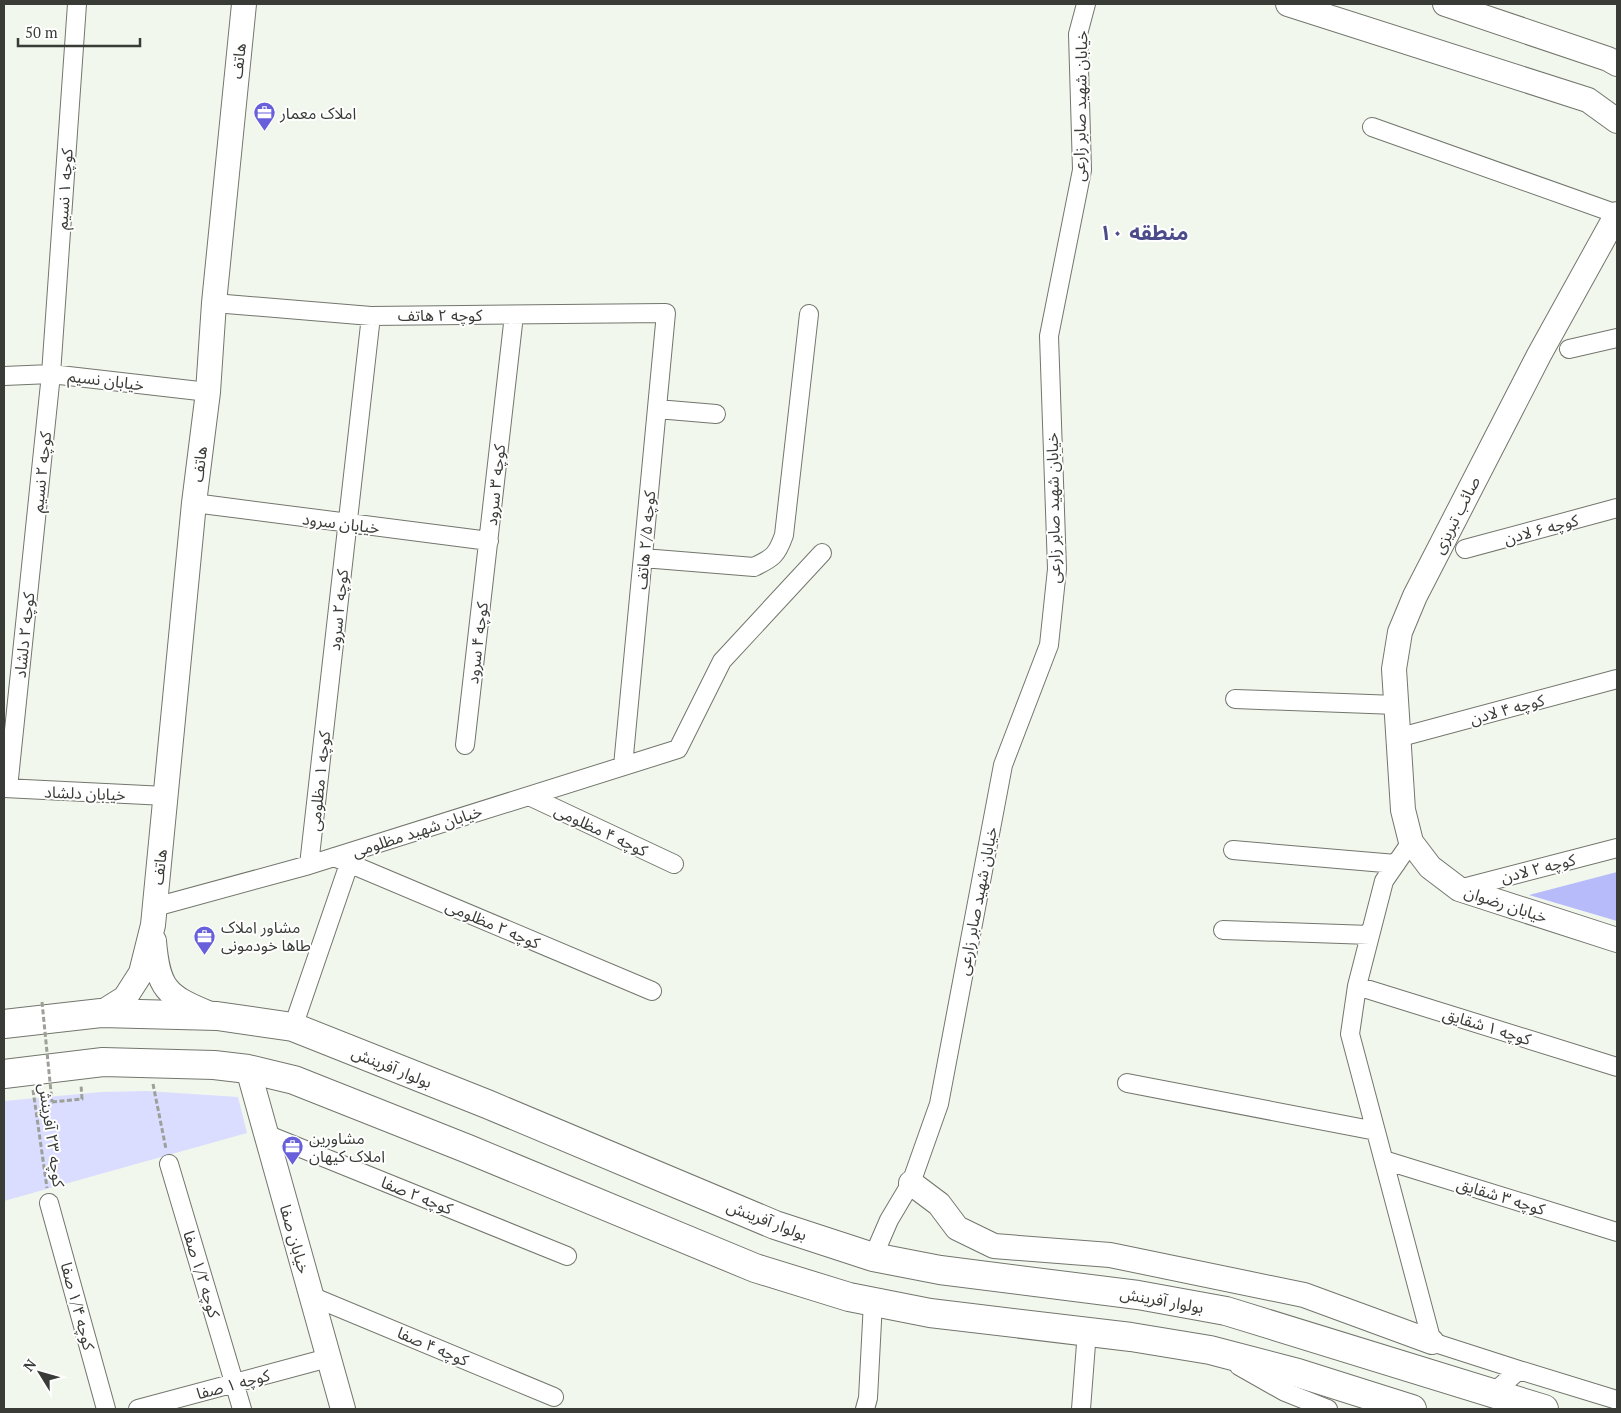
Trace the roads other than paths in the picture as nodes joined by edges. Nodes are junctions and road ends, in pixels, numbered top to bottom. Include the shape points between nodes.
1 (78, 4) edge
2 (244, 4) edge
3 (1086, 4) edge
4 (1288, 4) edge
5 (1445, 4) edge
6 (1617, 64) edge
7 (1617, 120) edge
8 (1372, 127) dead end
9 (1617, 214) edge
10 (214, 303) junction
11 (666, 313) joint
12 (809, 314) dead end
13 (514, 315) junction
14 (371, 316) junction
15 (1617, 338) edge
16 (1569, 349) dead end
17 (51, 374) junction
18 (4, 376) edge
19 (208, 392) junction
20 (657, 409) junction
21 (716, 414) dead end
22 (194, 503) junction
23 (1617, 508) edge
24 (348, 524) junction
25 (489, 541) junction
26 (1465, 549) dead end
27 (822, 553) dead end
28 (643, 558) junction
29 (31, 571) joint
30 (1617, 679) edge
31 (328, 697) joint
32 (1235, 699) dead end
33 (1396, 705) junction
34 (1397, 738) junction
35 (465, 745) dead end
36 (623, 766) junction
37 (6, 788) edge
38 (166, 796) junction
39 (529, 796) junction
40 (1411, 842) junction
41 (1617, 848) edge
42 (1233, 850) dead end
43 (342, 860) junction
44 (674, 864) dead end
45 (1396, 864) junction
46 (309, 865) junction
47 (1459, 889) junction
48 (154, 916) junction
49 (1223, 930) dead end
50 (1370, 936) junction
51 (1617, 940) edge
52 (1357, 986) junction
53 (652, 991) dead end
54 (101, 1013) junction
55 (217, 1016) junction
56 (4, 1024) edge
57 (293, 1027) junction
58 (1617, 1067) edge
59 (248, 1069) junction
60 (17, 1072) edge
61 (1127, 1083) dead end
62 (1376, 1131) junction
63 (266, 1134) junction
64 (1384, 1160) junction
65 (169, 1164) road end
66 (911, 1183) junction
67 (49, 1204) road end
68 (1617, 1232) edge
69 (567, 1256) dead end
70 (873, 1257) junction
71 (311, 1296) junction
72 (874, 1302) junction
73 (1087, 1331) junction
74 (1432, 1342) junction
75 (1210, 1350) junction
76 (328, 1358) junction
77 (1518, 1370) junction
78 (235, 1383) junction
79 (1492, 1394) junction
80 (554, 1397) dead end
81 (1617, 1400) edge
82 (106, 1409) edge
83 (138, 1409) edge
84 (242, 1409) edge
85 (343, 1409) edge
86 (865, 1409) edge
87 (1081, 1409) edge
88 (1328, 1409) edge
89 (1412, 1409) edge
90 (1544, 1409) edge

1 - 17 street, کوچه ۱ نسیم
2 - 10 street, هاتف
3 - 66 street, خیابان شهید صابر زارعی via 1078,34 1082,170 1049,336 1057,569 1049,645 1003,765 939,1104
4 - 7 street via 1588,100
5 - 6 street
8 - 9 street
9 - 33 street, صائب تبریزی via 1539,355 1415,596 1400,632 1394,669
10 - 14 street, کوچه ۲ هاتف
10 - 19 street, هاتف
11 - 13 street, کوچه ۲ هاتف
11 - 20 street, کوچه ۲/۵ هاتف
12 - 28 street via 784,535 779,551 754,567
13 - 14 street, کوچه ۲ هاتف
13 - 25 street, کوچه ۳ سرود
14 - 24 street, کوچه ۲ سرود
15 - 16 street
17 - 18 street, خیابان نسیم
17 - 19 street, خیابان نسیم
17 - 29 street, کوچه ۲ نسیم
19 - 22 street, هاتف
20 - 21 street
20 - 28 street, کوچه ۲/۵ هاتف
22 - 24 street, خیابان سرود
22 - 38 street, هاتف
23 - 26 street, کوچه ۶ لادن
24 - 25 street, خیابان سرود
24 - 31 street, کوچه ۲ سرود
25 - 35 street, کوچه ۴ سرود
27 - 36 street, خیابان شهید مظلومی via 722,661 678,749
28 - 36 street, کوچه ۲/۵ هاتف
29 - 37 street, کوچه ۲ دلشاد
30 - 34 street, کوچه ۴ لادن
31 - 46 street, کوچه ۱ مظلومی
32 - 33 street
33 - 34 street, صائب تبریزی
34 - 40 street, صائب تبریزی via 1403,810
36 - 39 street, خیابان شهید مظلومی
37 - 38 street, خیابان دلشاد
38 - 48 street, هاتف
39 - 43 street, خیابان شهید مظلومی
39 - 44 street, کوچه ۴ مظلومی
40 - 45 street
40 - 47 street, خیابان رضوان via 1430,867
41 - 47 street, کوچه ۲ لادن
42 - 45 street
43 - 46 street, خیابان شهید مظلومی
43 - 53 street, کوچه ۲ مظلومی
43 - 57 street
45 - 50 street via 1384,881
46 - 48 street, خیابان شهید مظلومی
47 - 51 street, خیابان رضوان
48 - 54 street, هاتف via 141,973 125,998
48 - 55 street, هاتف via 156,964 164,987 180,1001
49 - 50 street
50 - 52 street
52 - 58 street, کوچه ۱ شقایق
52 - 62 street via 1350,1034
54 - 55 main road, بولوار آفرینش
54 - 56 main road, بولوار آفرینش
55 - 57 main road, بولوار آفرینش
57 - 70 main road, بولوار آفرینش via 775,1225
59 - 60 main road via 103,1062
59 - 63 street, خیابان صفا
59 - 72 main road via 294,1080 755,1268
61 - 62 street
62 - 64 street
63 - 69 street, کوچه ۲ صفا
63 - 71 street, خیابان صفا
64 - 68 street, کوچه ۳ شقایق
64 - 74 street
65 - 78 street, کوچه ۱/۲ صفا
66 - 70 street, خیابان شهید صابر زارعی via 889,1220
66 - 74 street via 939,1204 957,1228 994,1246 1110,1255 1295,1293
67 - 82 street, کوچه ۱/۴ صفا
70 - 79 main road, بولوار آفرینش via 940,1270 1138,1295 1226,1311
71 - 76 street, خیابان صفا
71 - 80 street, کوچه ۴ صفا
72 - 73 main road via 930,1313
72 - 86 street
73 - 75 main road
73 - 87 street
74 - 77 street
75 - 88 street via 1285,1392
75 - 89 main road via 1298,1373
76 - 78 street, کوچه ۱ صفا
76 - 85 street, خیابان صفا
77 - 79 street
77 - 81 street
78 - 83 street, کوچه ۱ صفا
78 - 84 street, کوچه ۱/۲ صفا
79 - 90 main road, بولوار آفرینش

